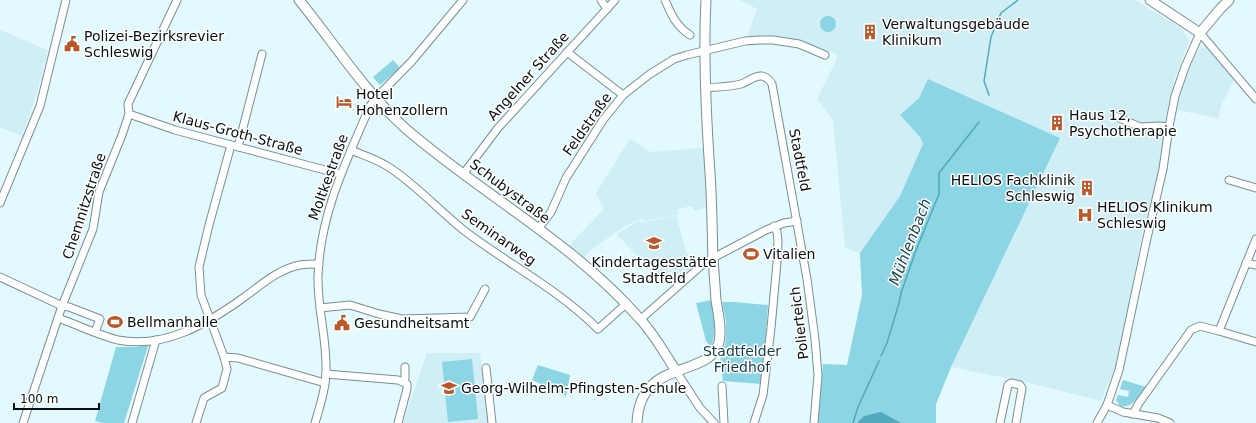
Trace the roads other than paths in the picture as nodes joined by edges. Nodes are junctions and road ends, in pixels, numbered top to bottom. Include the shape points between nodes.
1 (66, 0) edge
2 (177, 0) edge
3 (299, 0) edge
4 (463, 0) edge
5 (601, 0) edge
6 (615, 0) edge
7 (665, 0) edge
8 (706, 0) edge
9 (1150, 0) edge
10 (1229, 0) edge
11 (608, 9) junction
12 (1200, 33) junction
13 (690, 35) dead end
14 (704, 51) junction
15 (567, 52) junction
16 (262, 54) dead end
17 (825, 55) dead end
18 (706, 88) junction
19 (623, 95) junction
20 (376, 98) junction
21 (1256, 99) edge
22 (129, 114) junction
23 (1115, 116) dead end
24 (1169, 127) junction
25 (235, 146) junction
26 (351, 150) junction
27 (340, 174) junction
28 (464, 174) junction
29 (1229, 180) dead end
30 (1256, 188) edge
31 (0, 203) edge
32 (797, 221) junction
33 (774, 226) junction
34 (538, 229) junction
35 (1256, 238) edge
36 (713, 258) junction
37 (1246, 263) junction
38 (319, 264) junction
39 (1256, 265) edge
40 (0, 278) edge
41 (485, 289) dead end
42 (626, 304) junction
43 (62, 306) junction
44 (320, 308) junction
45 (58, 318) junction
46 (210, 320) junction
47 (641, 320) junction
48 (1219, 331) junction
49 (95, 332) junction
50 (156, 340) junction
51 (1256, 342) edge
52 (224, 357) junction
53 (405, 367) dead end
54 (486, 368) dead end
55 (676, 371) junction
56 (326, 374) junction
57 (403, 381) junction
58 (325, 383) junction
59 (722, 386) dead end
60 (1107, 406) junction
61 (1133, 414) junction
62 (23, 423) edge
63 (132, 423) edge
64 (196, 423) edge
65 (315, 423) edge
66 (398, 423) edge
67 (492, 423) edge
68 (637, 423) edge
69 (714, 423) edge
70 (724, 423) edge
71 (754, 423) edge
72 (814, 423) edge
73 (1000, 423) edge
74 (1016, 423) edge
75 (1097, 423) edge
76 (1170, 423) edge

1 - 31 street via 40,106
2 - 22 street, Chemnitzstraße via 128,104
3 - 20 street, Schubystraße
4 - 20 street, Moltkestraße via 412,61
5 - 11 street
6 - 11 street, Angelner Straße
7 - 13 street via 678,25
8 - 14 street
9 - 12 street
10 - 12 street
11 - 15 street, Angelner Straße
12 - 21 street
12 - 24 street via 1184,67
14 - 17 street, Feldstraße via 745,42 773,40 799,44
14 - 18 street
14 - 19 street, Feldstraße via 674,60 650,74
15 - 19 street
15 - 28 street, Angelner Straße via 498,128
16 - 25 street
18 - 32 street, Stadtfeld via 742,84 762,76 772,84
18 - 36 street
19 - 34 street, Feldstraße via 603,120 566,178 551,212
20 - 26 street, Moltkestraße
20 - 28 street, Schubystraße via 406,128
22 - 25 street, Klaus-Groth-Straße via 175,130
22 - 43 street, Chemnitzstraße via 99,192 93,229
23 - 24 street via 1140,126
24 - 60 street via 1163,169 1127,339
25 - 27 street, Klaus-Groth-Straße
25 - 46 street via 199,267 201,295
26 - 27 street, Moltkestraße
26 - 42 street, Seminarweg via 378,161 399,175 465,231 554,291 598,329
27 - 38 street, Moltkestraße via 324,224
28 - 34 street, Schubystraße
29 - 30 street
32 - 33 street
32 - 72 street, Polierteich via 818,360
33 - 36 street
33 - 71 street via 778,241 771,328 763,395
34 - 42 street, Schubystraße via 592,270
35 - 37 street
36 - 47 street
36 - 55 street via 720,323 719,342 714,353 706,359
37 - 39 street
37 - 48 street
38 - 44 street, Moltkestraße
38 - 46 street via 285,269
40 - 43 street
41 - 44 street via 470,317 402,319 350,305
42 - 47 street, Schubystraße
43 - 45 street, Chemnitzstraße
43 - 49 street via 100,318
44 - 56 street, Moltkestraße via 326,350
45 - 49 street
45 - 62 street, Chemnitzstraße
46 - 50 street via 179,334
46 - 52 street
47 - 55 street, Schubystraße
48 - 51 street
48 - 61 street via 1200,326 1191,330
49 - 50 street via 123,340
50 - 63 street
52 - 58 street via 238,358
52 - 64 street via 227,369 222,388 204,398
53 - 57 street
54 - 67 street
55 - 68 street via 655,382 644,394
55 - 69 street, Schubystraße via 700,408
56 - 57 street
56 - 58 street, Moltkestraße
57 - 66 street via 407,384 407,389
58 - 65 street, Moltkestraße
59 - 70 street
60 - 61 street
60 - 75 street
61 - 76 street via 1158,418
73 - 74 street via 1008,386 1011,383 1022,388

